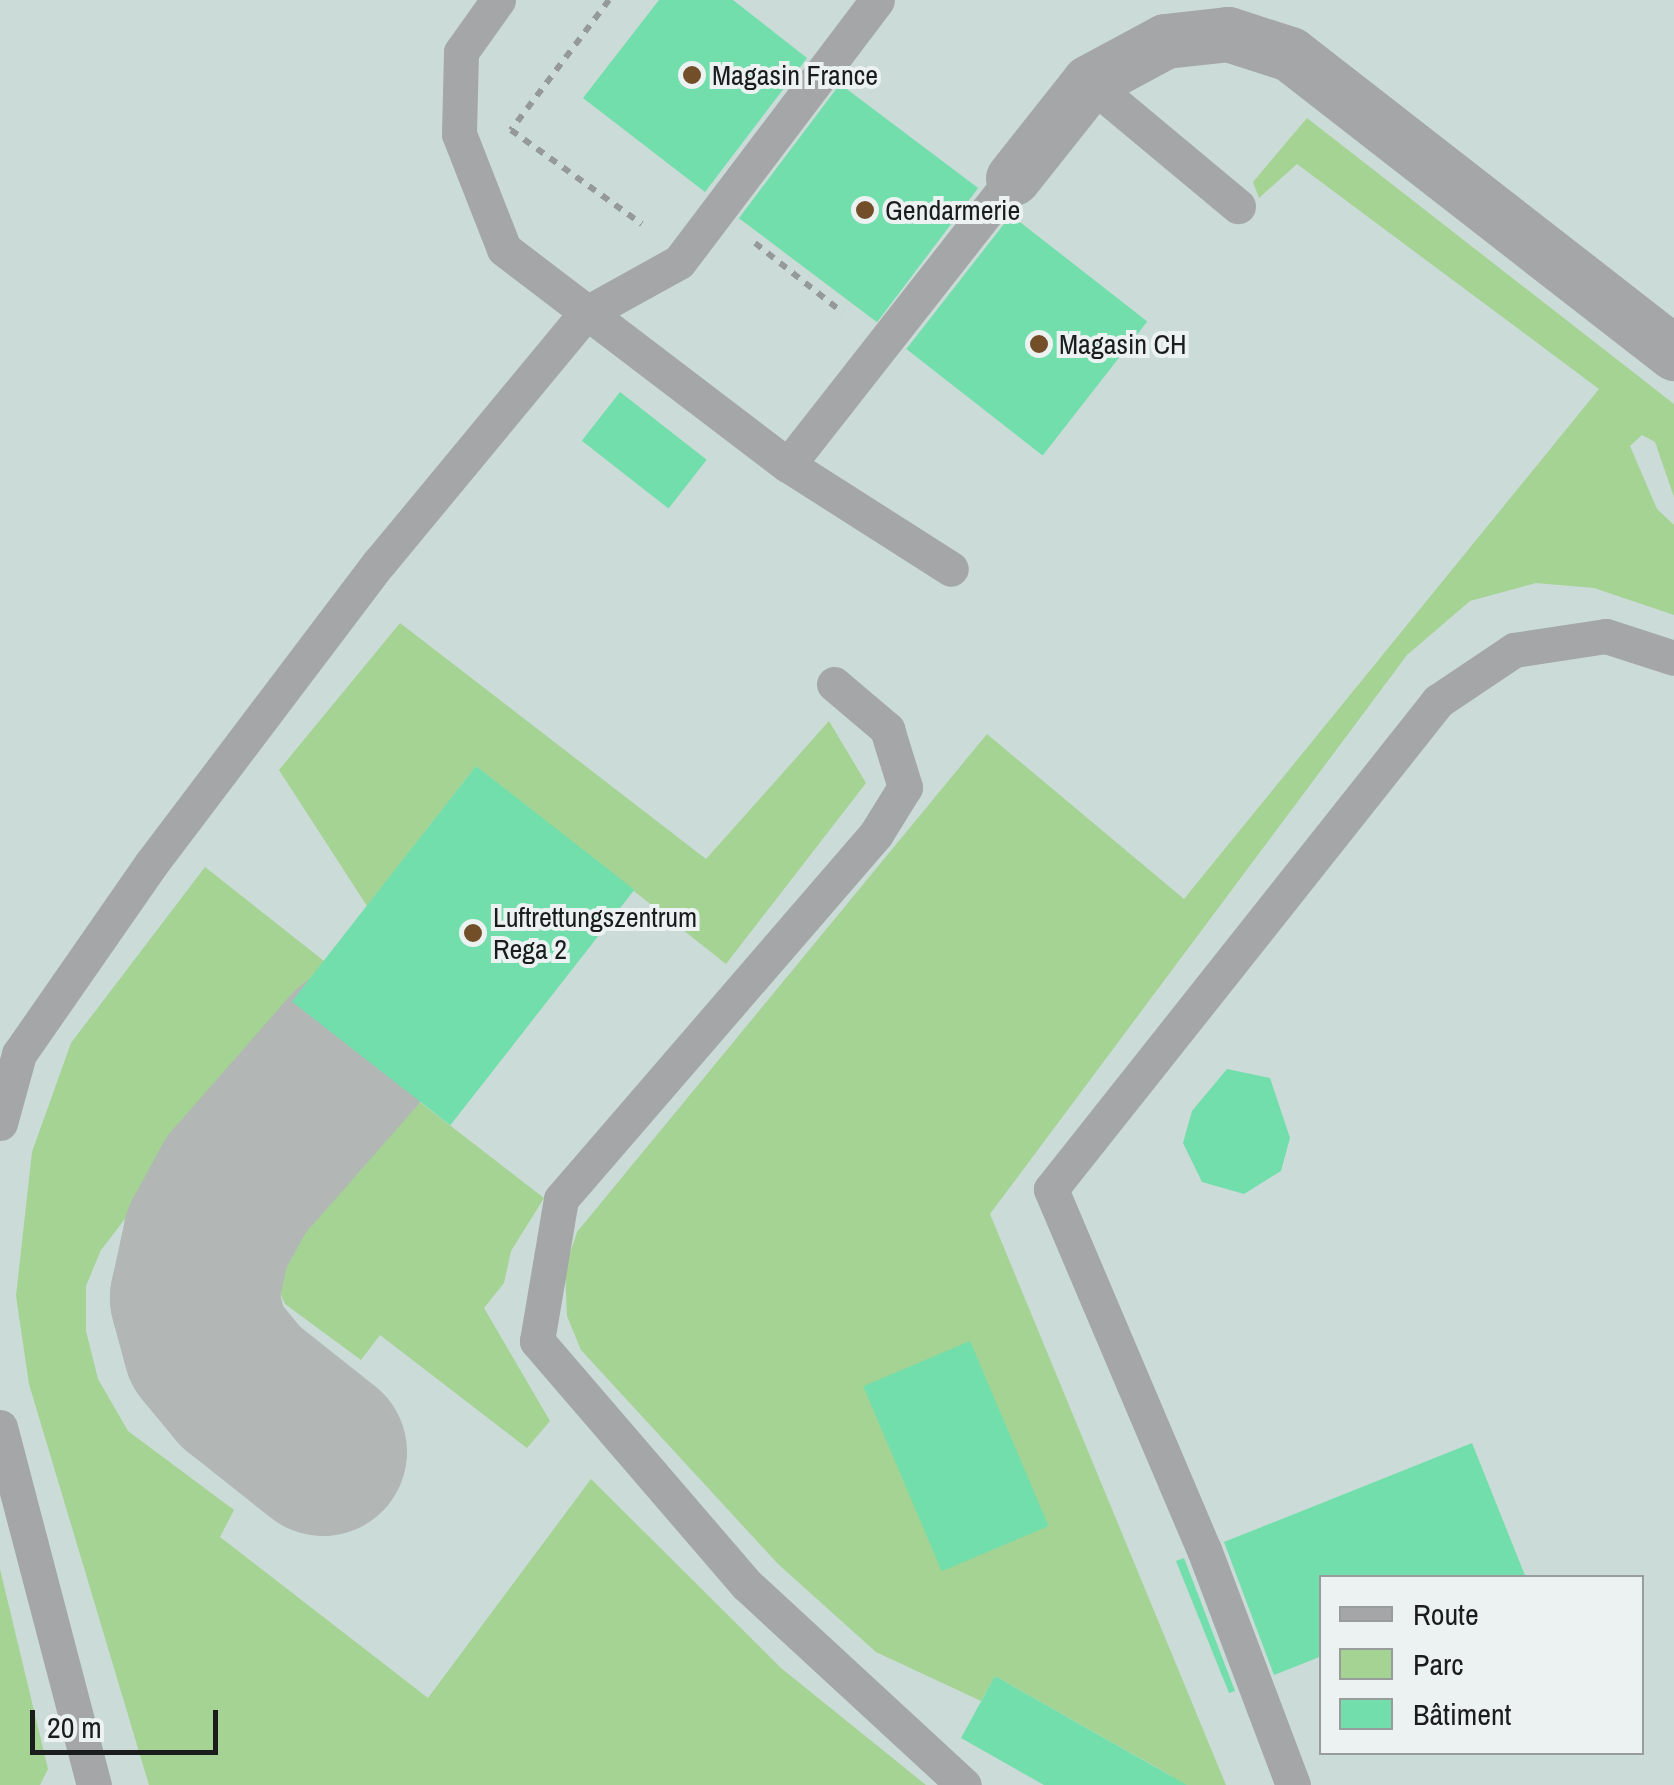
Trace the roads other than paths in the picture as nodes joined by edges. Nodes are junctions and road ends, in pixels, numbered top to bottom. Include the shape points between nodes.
1 (498, 0) edge
2 (877, 0) edge
3 (1089, 82) junction
4 (1012, 178) joint
5 (1238, 206) dead end
6 (585, 314) junction
7 (1674, 353) edge
8 (788, 465) junction
9 (951, 569) dead end
10 (1674, 658) edge
11 (834, 684) dead end
12 (10, 1047) edge
13 (0, 1123) edge
14 (0, 1427) edge
15 (94, 1785) edge
16 (964, 1785) edge
17 (1293, 1785) edge

1 - 6 lane via 461,52 459,134 504,249
2 - 6 lane via 678,262
3 - 4 street
3 - 5 lane
3 - 7 street via 1165,41 1228,34 1290,54
4 - 8 lane
6 - 8 lane
6 - 12 lane via 262,714
8 - 9 lane
10 - 17 lane via 1606,636 1514,650 1438,701 1051,1189 1204,1550
11 - 16 lane via 887,729 905,787 876,834 561,1199 537,1341 748,1585
12 - 13 lane
14 - 15 lane

